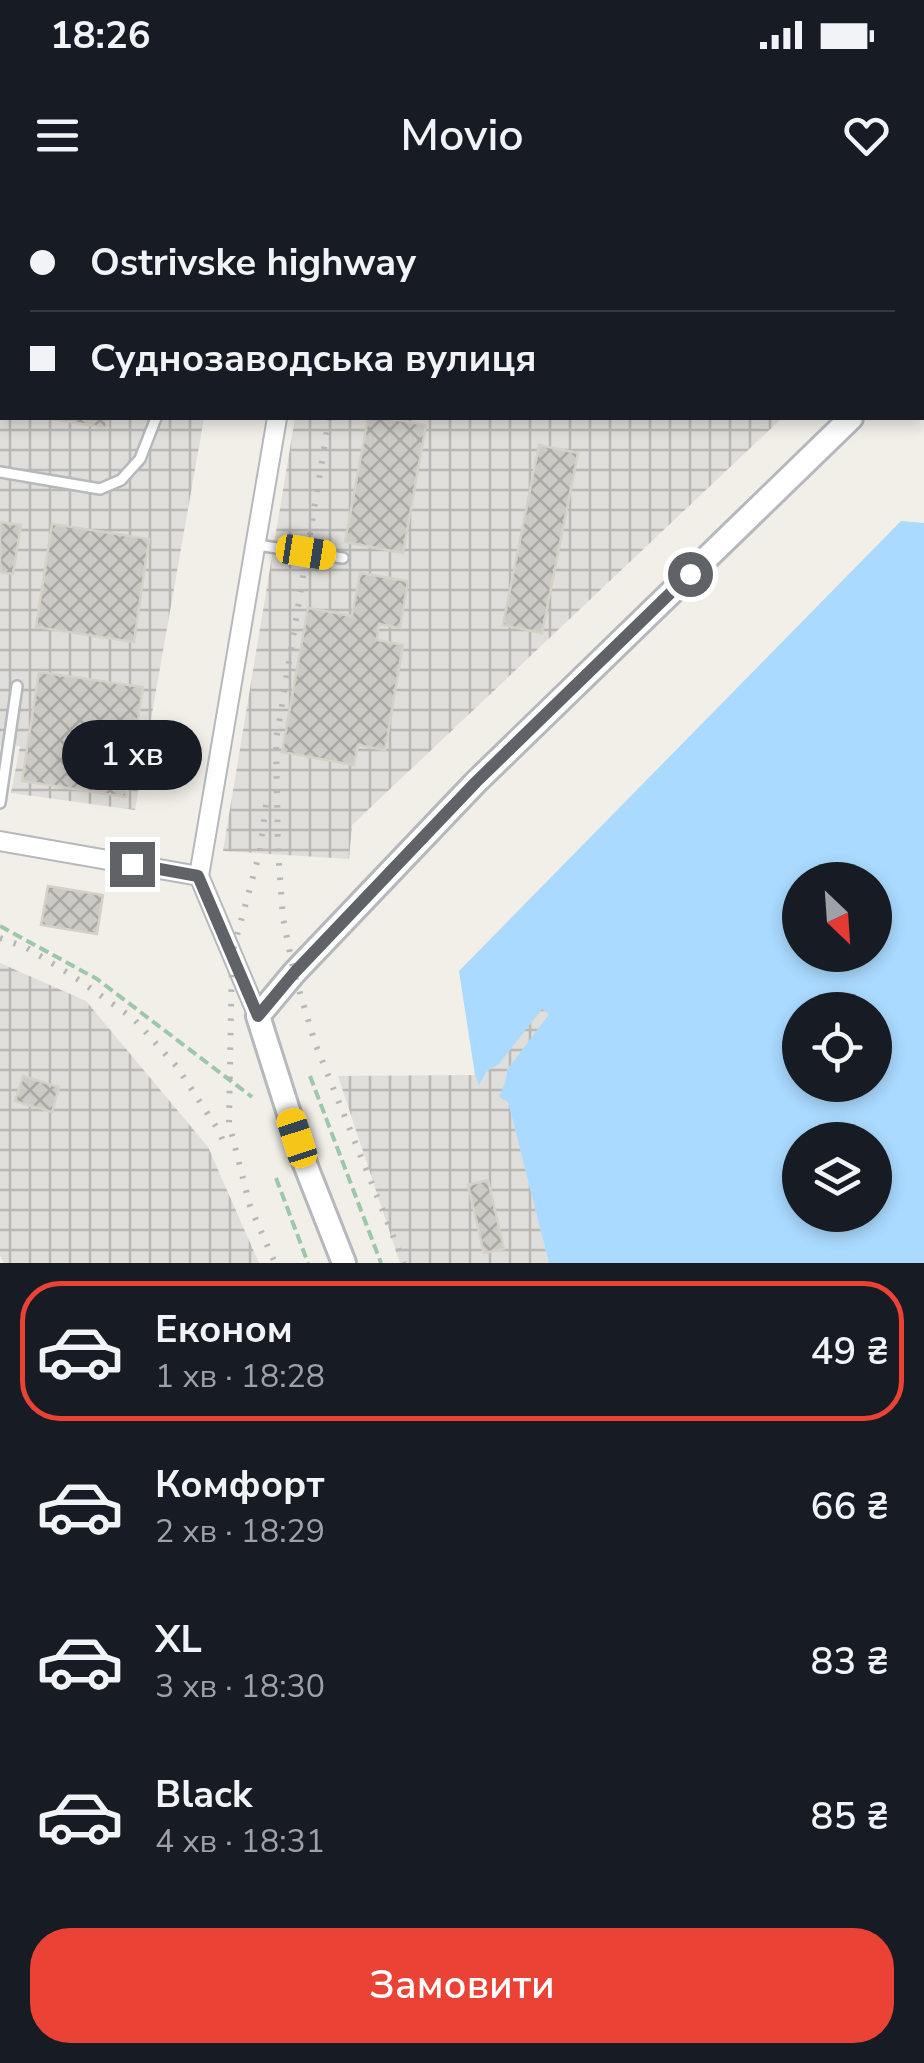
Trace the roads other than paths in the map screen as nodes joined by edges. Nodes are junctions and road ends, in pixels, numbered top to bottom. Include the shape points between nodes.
1 (156, 420) edge
2 (277, 420) edge
3 (849, 420) edge
4 (0, 472) edge
5 (255, 544) junction
6 (343, 558) dead end
7 (16, 686) dead end
8 (0, 803) edge
9 (0, 840) edge
10 (198, 876) junction
11 (258, 1016) junction
12 (344, 1263) edge

1 - 4 lane via 140,459 100,490
2 - 5 street
3 - 11 street via 476,782
5 - 6 lane
5 - 10 street
7 - 8 lane
9 - 10 street
10 - 11 street
11 - 12 street

